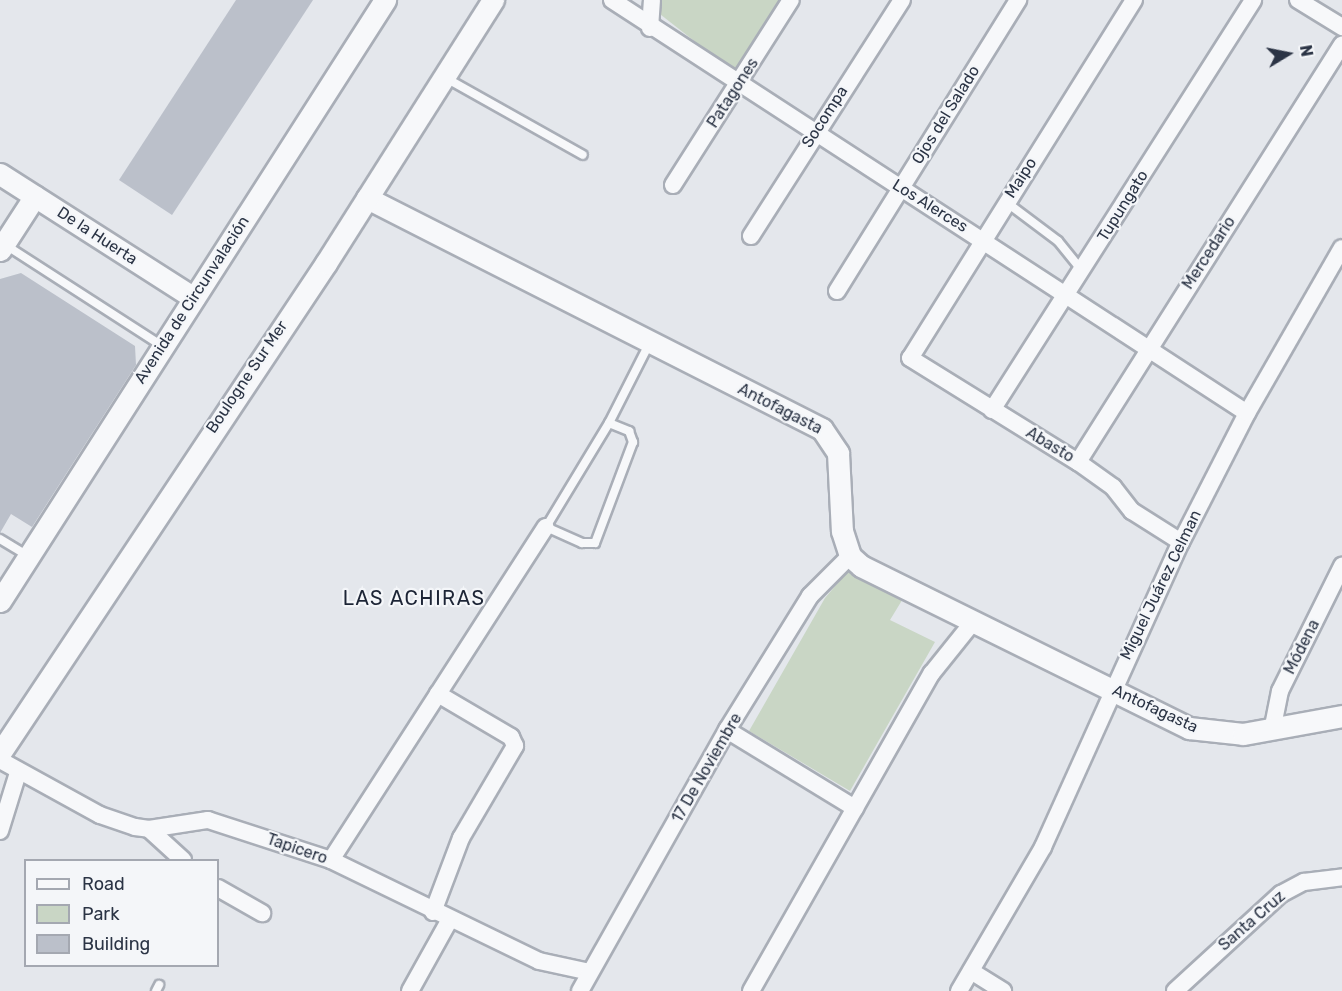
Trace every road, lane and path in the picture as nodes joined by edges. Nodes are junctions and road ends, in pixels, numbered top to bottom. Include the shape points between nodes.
1 (385, 0) edge
2 (493, 0) edge
3 (612, 0) edge
4 (652, 0) edge
5 (791, 0) edge
6 (902, 0) edge
7 (1018, 0) edge
8 (1134, 0) edge
9 (1253, 0) edge
10 (1298, 0) edge
11 (1342, 27) edge
12 (650, 28) junction
13 (1342, 45) edge
14 (444, 77) junction
15 (738, 85) junction
16 (814, 134) junction
17 (583, 155) dead end
18 (0, 174) edge
19 (673, 185) dead end
20 (900, 188) junction
21 (35, 196) junction
22 (367, 198) junction
23 (1005, 202) junction
24 (751, 236) dead end
25 (982, 239) junction
26 (1, 245) edge
27 (1342, 248) edge
28 (1082, 271) junction
29 (837, 291) dead end
30 (1067, 293) junction
31 (194, 298) junction
32 (650, 344) junction
33 (163, 346) junction
34 (1148, 348) junction
35 (910, 358) joint
36 (992, 410) junction
37 (1247, 413) junction
38 (609, 423) junction
39 (1078, 462) junction
40 (546, 527) junction
41 (0, 539) edge
42 (1181, 542) junction
43 (29, 556) junction
44 (850, 556) junction
45 (1342, 566) edge
46 (0, 601) edge
47 (973, 622) junction
48 (1112, 689) junction
49 (438, 694) junction
50 (1342, 716) edge
51 (728, 730) junction
52 (1272, 731) junction
53 (0, 753) edge
54 (0, 760) edge
55 (18, 773) junction
56 (855, 808) junction
57 (149, 829) junction
58 (0, 831) edge
59 (181, 859) edge
60 (331, 860) junction
61 (1342, 877) edge
62 (219, 889) edge
63 (433, 912) junction
64 (262, 914) dead end
65 (450, 918) junction
66 (971, 971) junction
67 (590, 972) junction
68 (410, 991) edge
69 (580, 991) edge
70 (752, 991) edge
71 (959, 991) edge
72 (1003, 991) edge
73 (1175, 991) edge

1 - 31 street, Avenida de Circunvalación
2 - 14 street, Boulogne Sur Mer
3 - 12 street, Los Alerces
4 - 12 street
5 - 15 street, Patagones
6 - 16 street, Socompa
7 - 20 street, Ojos del Salado
8 - 23 street, Maipo
9 - 28 street, Tupungato
10 - 11 street
12 - 15 street, Los Alerces
13 - 34 street, Mercedario
14 - 17 lane
14 - 22 street, Boulogne Sur Mer
15 - 16 street, Los Alerces
15 - 19 street, Patagones
16 - 20 street, Los Alerces
16 - 24 street, Socompa
18 - 21 street, De la Huerta
20 - 25 street, Los Alerces
20 - 29 street, Ojos del Salado
21 - 26 street
21 - 31 street, De la Huerta
22 - 32 street, Antofagasta
22 - 53 street, Boulogne Sur Mer
23 - 25 street, Maipo
23 - 28 lane via 1058,240
25 - 30 street, Los Alerces
25 - 35 street, Maipo
26 - 33 lane
27 - 37 street, Miguel Juárez Celman
28 - 30 street, Tupungato
30 - 34 street, Los Alerces
30 - 36 street, Tupungato
31 - 33 street, Avenida de Circunvalación
32 - 38 lane
32 - 44 street, Antofagasta via 822,429 832,439 838,453 842,531
33 - 43 street, Avenida de Circunvalación
34 - 37 street, Los Alerces
34 - 39 street, Mercedario
35 - 36 street, Abasto
36 - 39 street, Abasto
37 - 42 street, Miguel Juárez Celman
38 - 40 lane
38 - 40 lane via 629,430 633,442 595,543 582,543
39 - 42 street, Abasto via 1113,487 1132,511
40 - 49 street
41 - 43 lane
42 - 48 street, Miguel Juárez Celman
43 - 46 street, Avenida de Circunvalación
44 - 47 street, Antofagasta via 861,566
44 - 51 street, 17 De Noviembre via 810,596
45 - 52 street, Módena via 1280,691
47 - 48 street, Antofagasta
47 - 56 street via 932,674
48 - 52 street, Antofagasta via 1190,728 1221,733
48 - 66 street, Miguel Juárez Celman via 1043,847
49 - 60 street
49 - 63 street via 511,738 514,746 461,838
50 - 52 street, Antofagasta
51 - 56 street
51 - 67 street, 17 De Noviembre
54 - 55 street, Tapicero
55 - 57 street, Tapicero via 100,814
55 - 58 street
56 - 70 street
57 - 59 street
57 - 60 street, Tapicero via 194,820 218,821
60 - 63 street, Tapicero
61 - 73 street, Santa Cruz via 1304,882 1281,894
62 - 64 street
63 - 65 street, Tapicero
65 - 67 street, Tapicero via 539,960
65 - 68 street
66 - 71 street, Miguel Juárez Celman
66 - 72 street
67 - 69 street, 17 De Noviembre

